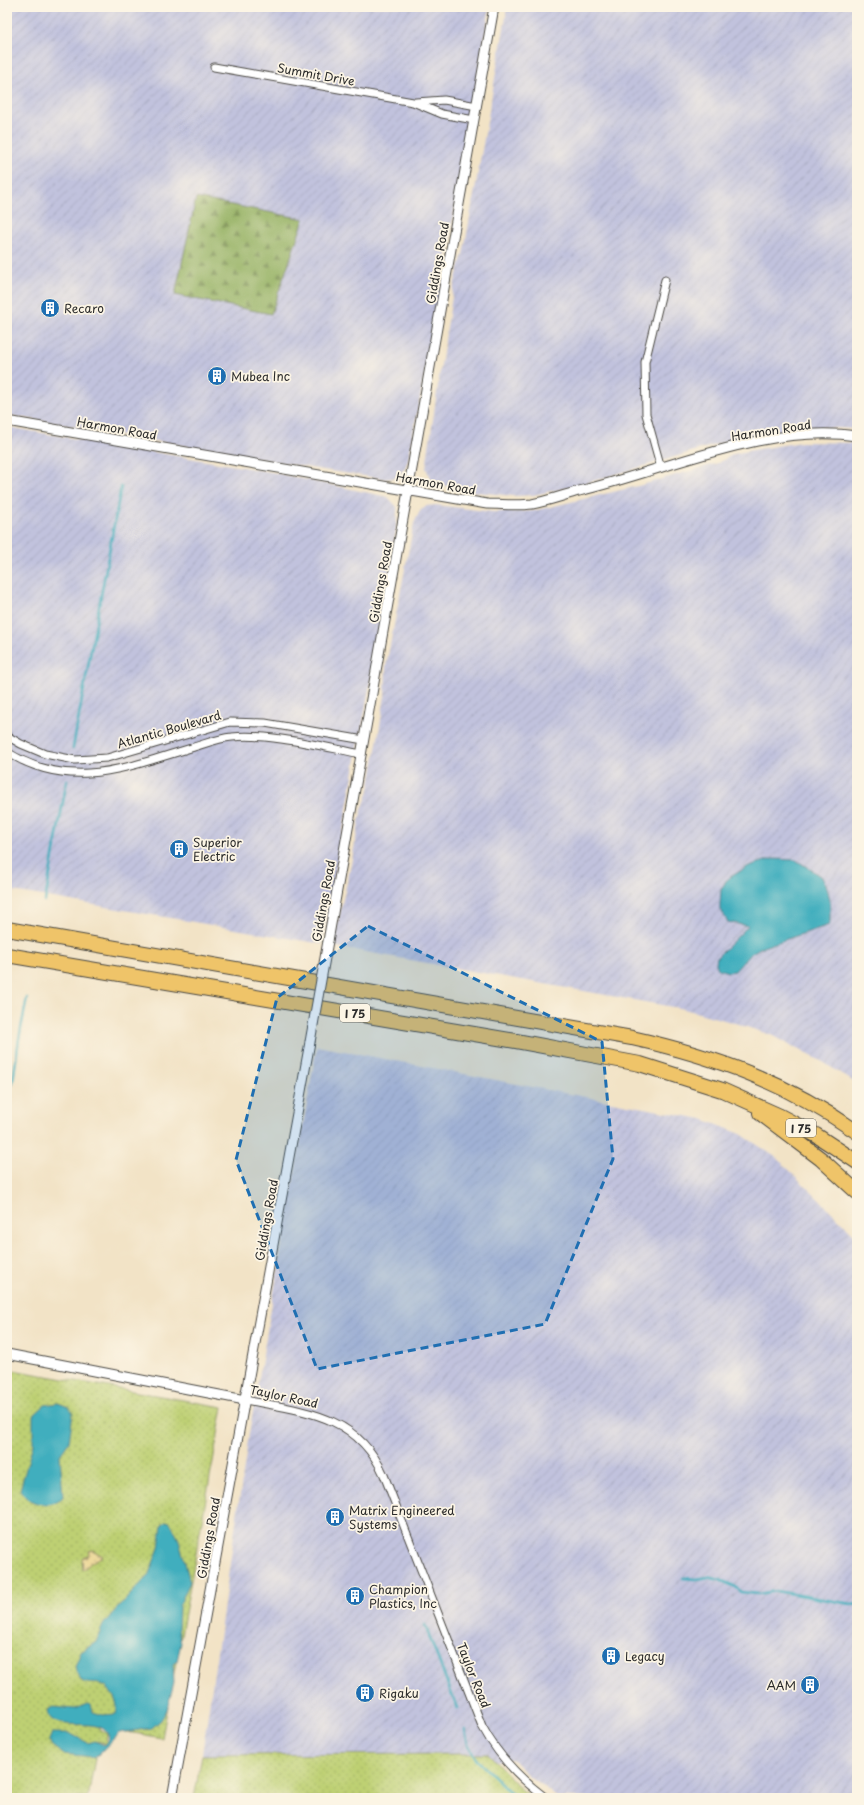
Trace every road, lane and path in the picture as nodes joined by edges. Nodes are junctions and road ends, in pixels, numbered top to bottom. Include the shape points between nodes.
1 (494, 7) edge
2 (214, 67) dead end
3 (413, 102) junction
4 (477, 106) junction
5 (474, 120) junction
6 (665, 280) dead end
7 (7, 421) edge
8 (857, 436) edge
9 (661, 468) junction
10 (409, 490) junction
11 (7, 736) edge
12 (364, 740) junction
13 (7, 752) edge
14 (362, 754) junction
15 (7, 929) edge
16 (7, 955) edge
17 (743, 1099) junction
18 (857, 1132) edge
19 (857, 1162) edge
20 (857, 1192) edge
21 (7, 1354) edge
22 (245, 1400) junction
23 (172, 1798) edge
24 (546, 1798) edge

1 - 4 street, Giddings Road
2 - 3 street, Summit Drive
3 - 4 street, Summit Drive via 444,100
3 - 5 street, Summit Drive via 442,114
4 - 5 street, Giddings Road
5 - 10 street, Giddings Road
6 - 9 street via 644,362 646,414
7 - 10 street, Harmon Road
8 - 9 street, Harmon Road via 841,433 791,436 744,444
9 - 10 street, Harmon Road via 532,504 487,504
10 - 12 street, Giddings Road
11 - 12 street, Atlantic Boulevard via 45,754 74,760 107,758 230,722 265,723
12 - 14 street, Giddings Road
13 - 14 street, Atlantic Boulevard via 41,768 74,774 110,772 232,736 263,737
14 - 22 street, Giddings Road, bridge
15 - 18 highway, I 75 via 677,1048 718,1060 802,1097
16 - 17 highway, I 75 via 640,1064 701,1082
17 - 19 highway, I 75 via 816,1135
17 - 20 highway via 821,1159
21 - 22 street, Taylor Road
22 - 23 street, Giddings Road
22 - 24 street, Taylor Road via 328,1418 352,1433 369,1450 384,1475 482,1726 510,1766

